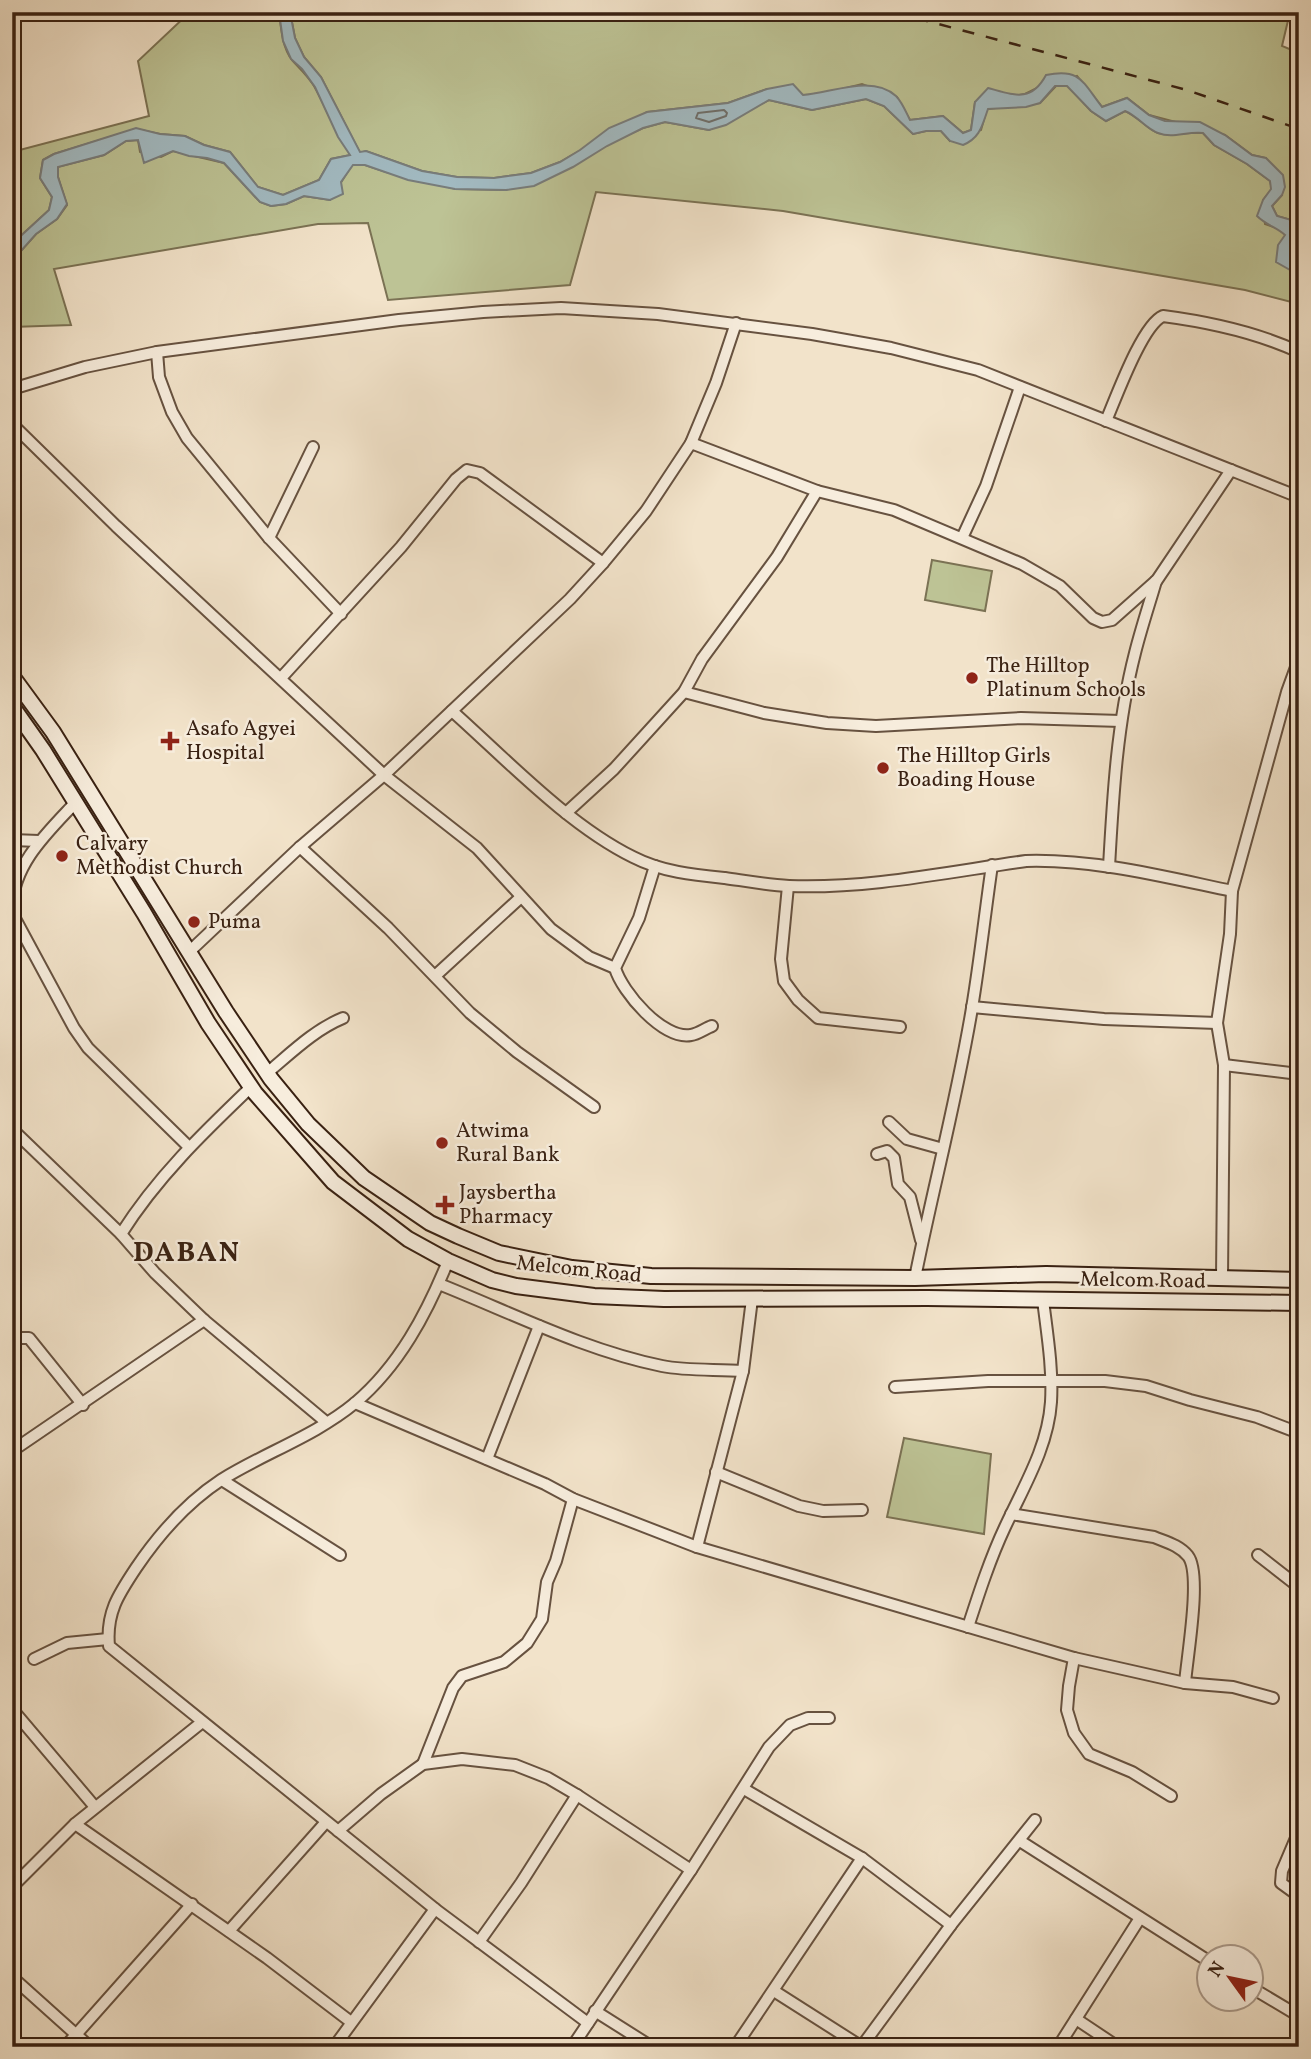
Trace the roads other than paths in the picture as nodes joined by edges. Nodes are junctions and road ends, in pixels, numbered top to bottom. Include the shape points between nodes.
1 (736, 323) junction
2 (157, 352) junction
3 (1299, 352) edge
4 (1020, 387) junction
5 (12, 389) edge
6 (1106, 421) junction
7 (12, 424) edge
8 (691, 443) junction
9 (313, 447) dead end
10 (1231, 470) junction
11 (817, 491) junction
12 (1299, 497) edge
13 (269, 538) junction
14 (962, 538) junction
15 (603, 563) junction
16 (1157, 580) junction
17 (341, 614) junction
18 (1299, 659) edge
19 (12, 676) edge
20 (281, 678) junction
21 (684, 692) junction
22 (1287, 692) junction
23 (1299, 694) edge
24 (12, 706) edge
25 (452, 711) junction
26 (1121, 721) junction
27 (384, 775) junction
28 (75, 803) junction
29 (566, 813) junction
30 (12, 840) edge
31 (39, 841) junction
32 (300, 847) junction
33 (992, 865) junction
34 (655, 866) junction
35 (1109, 867) junction
36 (788, 886) junction
37 (1232, 891) junction
38 (522, 897) junction
39 (12, 906) edge
40 (12, 913) edge
41 (190, 951) junction
42 (172, 961) junction
43 (615, 968) junction
44 (435, 976) junction
45 (972, 1007) junction
46 (343, 1018) dead end
47 (1217, 1023) junction
48 (712, 1026) dead end
49 (900, 1027) dead end
50 (1224, 1065) junction
51 (267, 1073) junction
52 (1299, 1074) edge
53 (251, 1087) junction
54 (594, 1107) dead end
55 (889, 1122) dead end
56 (13, 1131) edge
57 (189, 1147) junction
58 (943, 1149) junction
59 (877, 1154) dead end
60 (121, 1234) junction
61 (458, 1236) junction
62 (922, 1242) junction
63 (448, 1261) junction
64 (915, 1278) junction
65 (1223, 1278) junction
66 (1299, 1280) edge
67 (439, 1284) junction
68 (752, 1299) junction
69 (1043, 1300) junction
70 (1223, 1303) junction
71 (1299, 1303) edge
72 (204, 1320) junction
73 (539, 1326) junction
74 (12, 1342) edge
75 (743, 1371) junction
76 (1051, 1380) junction
77 (895, 1387) dead end
78 (355, 1403) junction
79 (83, 1405) junction
80 (326, 1422) junction
81 (1299, 1433) edge
82 (12, 1451) edge
83 (487, 1459) junction
84 (716, 1472) junction
85 (222, 1480) junction
86 (573, 1499) junction
87 (862, 1510) dead end
88 (1011, 1514) junction
89 (697, 1547) junction
90 (340, 1555) dead end
91 (1258, 1555) dead end
92 (1299, 1587) edge
93 (968, 1627) junction
94 (108, 1639) junction
95 (1074, 1658) junction
96 (34, 1659) dead end
97 (1185, 1683) junction
98 (1273, 1698) dead end
99 (12, 1709) edge
100 (829, 1718) dead end
101 (201, 1723) junction
102 (423, 1764) junction
103 (744, 1789) junction
104 (577, 1795) junction
105 (1171, 1796) dead end
106 (94, 1807) junction
107 (1035, 1820) dead end
108 (326, 1822) junction
109 (75, 1824) junction
110 (338, 1831) junction
111 (1299, 1831) edge
112 (1020, 1841) junction
113 (862, 1858) junction
114 (691, 1870) junction
115 (12, 1886) edge
116 (1299, 1896) edge
117 (192, 1904) junction
118 (435, 1909) junction
119 (1140, 1918) junction
120 (951, 1925) junction
121 (229, 1931) junction
122 (479, 1942) junction
123 (1196, 1954) edge
124 (12, 1977) edge
125 (774, 1991) junction
126 (1266, 1997) edge
127 (595, 2011) junction
128 (1299, 2016) edge
129 (1076, 2019) junction
130 (351, 2022) junction
131 (587, 2023) junction
132 (76, 2035) junction
133 (65, 2047) edge
134 (90, 2047) edge
135 (334, 2047) edge
136 (572, 2047) edge
137 (652, 2047) edge
138 (735, 2047) edge
139 (862, 2047) edge
140 (1058, 2047) edge
141 (1118, 2047) edge

1 - 2 street via 561,308 399,320
1 - 4 street via 891,348 978,370
1 - 8 street
2 - 5 street
2 - 13 street via 159,377 187,438
3 - 6 street via 1244,332 1163,316 1143,339
4 - 6 street
4 - 14 street via 986,486
6 - 10 street
7 - 20 street
8 - 11 street
8 - 15 street via 646,511
9 - 13 street
10 - 12 street
10 - 16 street
11 - 14 street via 894,510
11 - 21 street
13 - 17 street
14 - 16 street via 1060,586 1102,622 1112,620
15 - 17 street via 480,473 467,470
15 - 25 street
16 - 26 street
17 - 20 street
18 - 22 street
19 - 41 main road
20 - 27 street
21 - 26 street via 764,713 827,723 876,726 1021,718
21 - 29 street via 614,769
22 - 23 street
22 - 37 street
24 - 28 main road, Melcom Road
25 - 27 street
25 - 29 street
26 - 35 street
27 - 32 street
27 - 38 street via 477,848
28 - 31 street
28 - 42 main road, Melcom Road
29 - 34 street via 611,844
30 - 31 street
31 - 39 street via 18,876
32 - 41 street
32 - 44 street
33 - 35 street via 1044,860
33 - 36 street via 884,881
33 - 45 street
34 - 36 street
34 - 43 street via 639,918
35 - 37 street
36 - 49 street via 781,959 784,981 798,1000 818,1018
37 - 47 street
38 - 43 street via 574,948
38 - 44 street
40 - 57 street via 89,1048
41 - 42 main road
41 - 51 main road
42 - 53 main road, Melcom Road
43 - 48 street via 634,1001 672,1033 691,1035
44 - 54 street via 501,1039
45 - 47 street
45 - 58 street
46 - 51 street
47 - 50 street
50 - 52 street
50 - 65 street
51 - 61 main road via 308,1124 364,1178 430,1223
53 - 57 street
53 - 63 main road, Melcom Road via 333,1182 408,1239
55 - 58 street via 907,1139
56 - 60 street
57 - 60 street
58 - 62 street
59 - 62 street via 887,1151 894,1158 898,1184 910,1197
60 - 72 street
61 - 63 main road
61 - 64 main road via 499,1253 560,1266 651,1276
62 - 64 street
63 - 67 street
63 - 68 main road, Melcom Road via 492,1280 555,1292
64 - 65 main road via 1046,1274
65 - 66 main road
65 - 70 main road
67 - 73 street
67 - 78 street via 408,1342
68 - 69 main road, Melcom Road
68 - 75 street
69 - 70 main road, Melcom Road
69 - 76 street
70 - 71 main road, Melcom Road
72 - 79 street
72 - 80 street
73 - 75 street via 663,1366
73 - 83 street
74 - 79 street via 29,1338
75 - 84 street
76 - 77 street
76 - 81 street via 1146,1386
76 - 88 street via 1046,1436
78 - 80 street
78 - 83 street
79 - 82 street
80 - 85 street
83 - 86 street
84 - 87 street via 799,1506
84 - 89 street
85 - 90 street
85 - 94 street via 158,1536 123,1587 111,1612
86 - 89 street
86 - 102 street via 547,1582 542,1619 527,1643 504,1662 462,1676
88 - 93 street
88 - 97 street via 1154,1537 1189,1557 1195,1579
89 - 93 street
91 - 92 street
93 - 95 street
94 - 96 street via 66,1643
94 - 101 street via 121,1658
95 - 97 street
95 - 105 street via 1067,1710 1074,1733 1089,1754 1132,1772
97 - 98 street via 1233,1687
99 - 106 street
100 - 103 street via 808,1718 790,1725 769,1747
101 - 106 street
101 - 108 street
102 - 104 street via 462,1759 515,1765
102 - 110 street
103 - 113 street
103 - 114 street
104 - 114 street
104 - 122 street
106 - 109 street
107 - 112 street
108 - 110 street
108 - 121 street
109 - 115 street
109 - 117 street
110 - 118 street
111 - 116 street via 1281,1883
112 - 119 street
112 - 120 street
113 - 120 street
113 - 125 street
114 - 127 street
117 - 121 street
117 - 132 street
118 - 122 street
118 - 130 street
119 - 123 street
119 - 129 street
120 - 139 street
121 - 130 street
122 - 131 street
124 - 132 street
125 - 138 street
125 - 139 street
126 - 128 street
127 - 131 street
127 - 137 street
129 - 140 street
129 - 141 street
130 - 135 street
131 - 136 street
132 - 133 street
132 - 134 street

